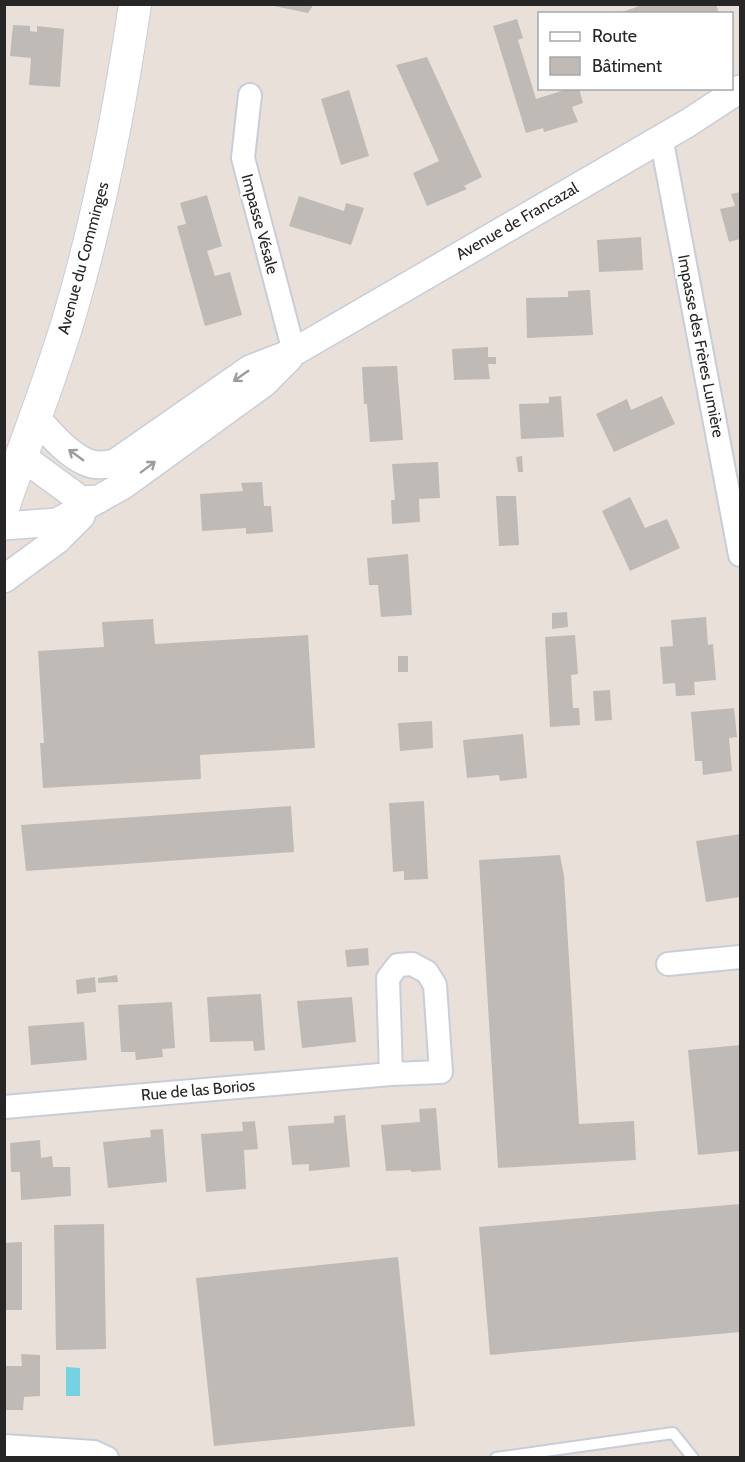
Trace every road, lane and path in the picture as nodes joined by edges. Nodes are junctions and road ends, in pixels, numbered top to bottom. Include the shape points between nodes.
1 (135, 4) edge
2 (741, 89) edge
3 (250, 95) dead end
4 (661, 137) junction
5 (294, 352) junction
6 (35, 417) junction
7 (21, 456) junction
8 (6, 497) edge
9 (99, 499) junction
10 (4, 526) edge
11 (741, 555) edge
12 (4, 579) edge
13 (741, 957) edge
14 (668, 964) dead end
15 (391, 1074) junction
16 (4, 1107) edge
17 (4, 1446) edge
18 (107, 1458) edge
19 (496, 1458) edge
20 (693, 1458) edge

1 - 6 main road, Avenue du Comminges via 124,84 96,211 71,312
2 - 4 street, Avenue de Francazal
3 - 5 street, Impasse Vésale via 243,158
4 - 5 street, Avenue de Francazal
4 - 11 street, Impasse des Frères Lumière
5 -> 6 street, Avenue de Francazal via 250,369 115,464 87,463 59,443
9 -> 5 street, Avenue de Francazal via 264,383
6 - 7 main road, Avenue du Comminges
7 - 8 main road, Avenue du Comminges
7 - 9 street via 81,500
9 - 10 street, Avenue de Francazal via 57,522
9 - 12 street, Avenue de Francazal via 57,540
13 - 14 street
15 - 15 street, Rue de las Borios via 441,1072 435,984 427,972 412,964 398,965 388,978
15 - 16 street, Rue de las Borios
17 - 18 street via 94,1452
19 - 20 lane via 673,1433

